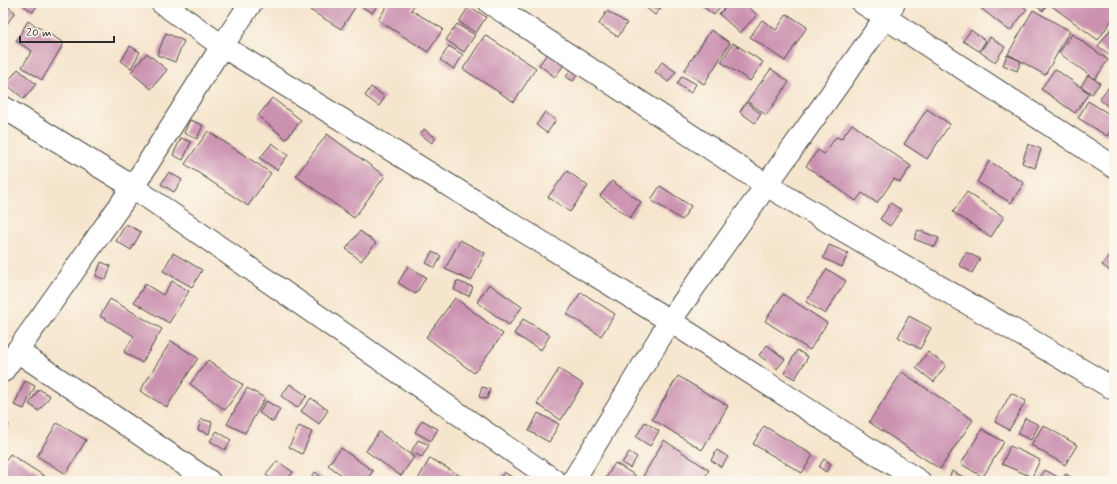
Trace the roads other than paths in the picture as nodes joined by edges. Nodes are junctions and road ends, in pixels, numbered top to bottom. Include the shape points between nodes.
1 (162, 3) edge
2 (251, 3) edge
3 (490, 3) edge
4 (863, 3) edge
5 (890, 10) edge
6 (222, 46) junction
7 (3, 107) edge
8 (1114, 167) edge
9 (766, 185) junction
10 (133, 187) junction
11 (670, 321) junction
12 (17, 350) junction
13 (3, 371) edge
14 (1114, 388) edge
15 (209, 481) edge
16 (555, 481) edge
17 (573, 481) edge
18 (919, 481) edge

1 - 6 street
2 - 6 street
3 - 9 street
4 - 5 street
5 - 8 street
5 - 9 street
6 - 10 street
6 - 11 street
7 - 10 street
9 - 11 street
9 - 14 street
10 - 12 street
10 - 16 street
11 - 17 street
11 - 18 street
12 - 13 street
12 - 15 street

